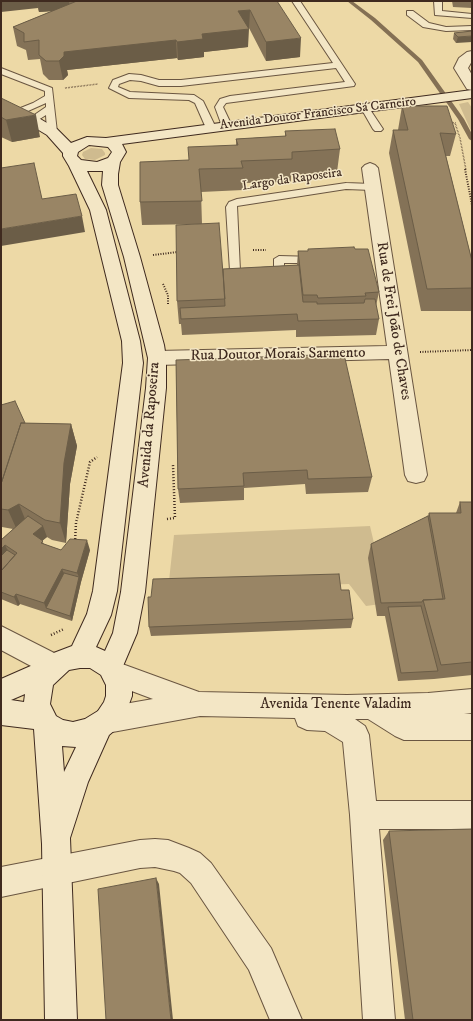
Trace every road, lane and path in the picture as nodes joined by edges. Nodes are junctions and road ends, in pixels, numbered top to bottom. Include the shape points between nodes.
1 (296, 1) edge
2 (438, 1) edge
3 (410, 14) dead end
4 (472, 16) edge
5 (472, 28) edge
6 (472, 55) edge
7 (338, 65) junction
8 (1, 71) edge
9 (116, 82) junction
10 (472, 86) edge
11 (49, 93) junction
12 (472, 94) edge
13 (1, 107) edge
14 (50, 108) junction
15 (365, 108) junction
16 (16, 113) junction
17 (32, 120) junction
18 (448, 122) edge
19 (227, 126) junction
20 (211, 128) junction
21 (378, 129) dead end
22 (52, 132) junction
23 (164, 134) junction
24 (87, 141) junction
25 (107, 142) junction
26 (74, 158) junction
27 (115, 159) junction
28 (370, 168) dead end
29 (372, 187) junction
30 (472, 205) edge
31 (181, 252) edge
32 (132, 257) junction
33 (324, 260) edge
34 (472, 350) edge
35 (398, 352) junction
36 (472, 353) edge
37 (157, 358) junction
38 (416, 475) dead end
39 (69, 626) dead end
40 (1, 637) edge
41 (48, 637) dead end
42 (80, 656) junction
43 (53, 667) junction
44 (112, 670) junction
45 (1, 692) edge
46 (472, 701) edge
47 (200, 704) junction
48 (236, 705) junction
49 (371, 706) junction
50 (1, 712) edge
51 (44, 720) junction
52 (104, 723) junction
53 (472, 727) edge
54 (364, 815) junction
55 (472, 815) edge
56 (57, 857) junction
57 (1, 882) edge
58 (61, 1020) edge
59 (286, 1020) edge
60 (380, 1020) edge

1 - 7 lane
2 - 4 lane via 438,13
3 - 5 lane via 426,26 446,29
6 - 10 main road via 464,61 461,68
7 - 9 lane via 181,83 129,77
7 - 19 lane via 351,84 223,101 218,106
8 - 11 lane
9 - 11 path
9 - 20 lane via 113,88 129,95 191,98 199,101
11 - 14 lane
11 - 16 lane via 36,105
12 - 15 main road, Avenida Doutor Francisco Sá Carneiro
13 - 16 main road, Avenida da Raposeira
14 - 17 lane
14 - 22 lane
15 - 19 main road, Avenida Doutor Francisco Sá Carneiro
15 - 21 lane
16 - 17 main road, Avenida da Raposeira
17 - 22 main road, Avenida da Raposeira
18 - 30 path via 455,123 460,138
19 - 20 main road, Avenida Doutor Francisco Sá Carneiro
20 - 23 main road, Avenida Doutor Francisco Sá Carneiro
22 - 24 main road, Avenida da Raposeira
22 - 26 main road, Avenida da Raposeira
23 - 25 main road, Avenida Doutor Francisco Sá Carneiro
23 - 27 main road, Avenida Doutor Francisco Sá Carneiro via 140,143
24 - 25 main road, Avenida da Raposeira
24 - 26 main road via 74,147
25 - 27 main road via 117,148
26 - 27 main road via 91,167 99,167
26 - 42 main road, Avenida da Raposeira via 98,210 131,341 133,363 105,591 100,615
27 - 32 main road, Avenida da Raposeira via 110,174 110,185
28 - 29 main road, Rua de Frei João de Chaves
29 - 33 lane, Largo da Raposeira via 346,186 236,202 231,207 236,275 277,274 280,259
29 - 35 main road, Rua de Frei João de Chaves via 380,261
31 - 32 path
32 - 37 main road, Avenida da Raposeira
34 - 35 path
34 - 36 path
35 - 37 main road, Rua Doutor Morais Sarmento
35 - 38 main road, Rua de Frei João de Chaves
37 - 44 main road, Avenida da Raposeira via 156,388 133,592 125,633
39 - 41 path
40 - 43 main road
42 - 43 main road
42 - 44 main road via 92,657
43 - 45 main road
43 - 51 main road via 42,680 38,692 37,704
44 - 47 main road, Avenida Tenente Valadim
44 - 52 main road via 119,684 119,696 115,709
46 - 49 main road, Avenida Tenente Valadim
47 - 48 main road, Avenida Tenente Valadim
47 - 52 main road, Avenida Tenente Valadim
48 - 49 main road, Avenida Tenente Valadim
48 - 54 main road via 260,716 329,718 356,735
49 - 53 main road via 404,727
50 - 51 main road
51 - 52 main road via 59,732 73,735 87,732
51 - 56 main road
52 - 56 main road via 75,779 66,806
54 - 55 main road
54 - 60 main road
56 - 57 main road
56 - 58 main road
56 - 59 main road via 154,853 168,854 190,864 200,873 260,959

